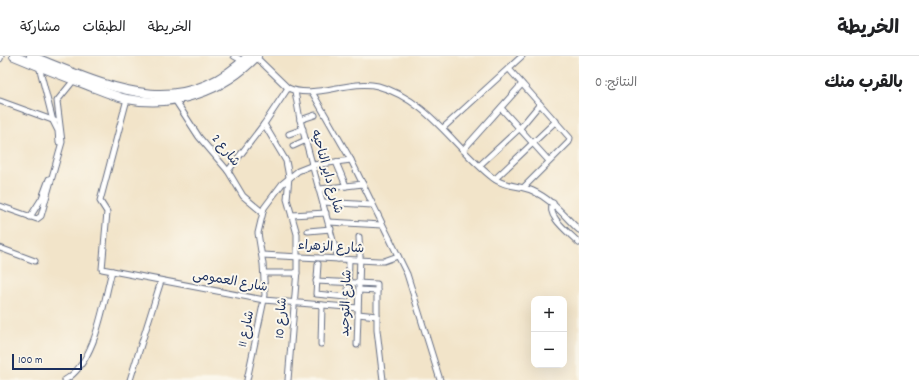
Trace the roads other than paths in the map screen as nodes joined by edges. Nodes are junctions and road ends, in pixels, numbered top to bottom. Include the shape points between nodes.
1 (1, 56) edge
2 (14, 56) edge
3 (32, 56) edge
4 (234, 56) edge
5 (522, 56) edge
6 (251, 58) edge
7 (0, 59) edge
8 (45, 66) junction
9 (509, 69) junction
10 (74, 80) junction
11 (522, 84) junction
12 (288, 88) junction
13 (295, 91) junction
14 (312, 92) junction
15 (127, 99) junction
16 (175, 100) junction
17 (0, 101) edge
18 (57, 104) junction
19 (540, 104) junction
20 (50, 106) junction
21 (501, 108) junction
22 (315, 115) dead end
23 (300, 120) junction
24 (53, 121) junction
25 (556, 121) junction
26 (60, 123) junction
27 (264, 124) junction
28 (443, 128) junction
29 (520, 128) junction
30 (303, 129) junction
31 (289, 134) dead end
32 (306, 140) junction
33 (533, 143) junction
34 (293, 146) dead end
35 (464, 149) junction
36 (351, 160) junction
37 (549, 161) junction
38 (336, 162) junction
39 (313, 165) junction
40 (480, 165) junction
41 (228, 171) junction
42 (289, 177) junction
43 (495, 180) junction
44 (363, 184) junction
45 (346, 186) junction
46 (524, 187) junction
47 (320, 189) junction
48 (323, 202) junction
49 (553, 203) junction
50 (372, 205) junction
51 (0, 206) edge
52 (262, 212) junction
53 (326, 213) junction
54 (292, 215) junction
55 (30, 217) junction
56 (329, 222) junction
57 (382, 225) junction
58 (330, 229) junction
59 (579, 230) edge
60 (308, 231) dead end
61 (359, 237) dead end
62 (579, 243) edge
63 (0, 248) edge
64 (262, 255) junction
65 (398, 256) junction
66 (297, 257) junction
67 (338, 259) junction
68 (349, 260) junction
69 (360, 260) junction
70 (35, 261) dead end
71 (318, 264) dead end
72 (112, 271) junction
73 (264, 273) junction
74 (297, 273) junction
75 (161, 281) junction
76 (316, 281) junction
77 (349, 283) junction
78 (359, 283) junction
79 (359, 290) junction
80 (377, 290) junction
81 (264, 300) junction
82 (295, 303) junction
83 (322, 305) junction
84 (358, 308) junction
85 (358, 314) junction
86 (377, 316) junction
87 (320, 344) dead end
88 (357, 345) dead end
89 (65, 380) edge
90 (130, 380) edge
91 (248, 380) edge
92 (288, 380) edge
93 (383, 380) edge
94 (440, 380) edge

1 - 7 street
2 - 8 highway
3 - 8 highway
4 - 6 street
5 - 9 street
6 - 8 highway via 202,86 155,95 120,90
6 - 12 street
6 - 16 highway via 239,73 219,85
8 - 10 highway
8 - 20 street
9 - 11 street
9 - 28 street
10 - 15 highway
10 - 18 street
11 - 19 street
11 - 21 street
12 - 13 street
12 - 27 street
13 - 14 street
13 - 23 street, شارع داير الناحيه
14 - 28 street via 345,86 376,86 409,100
14 - 36 street
15 - 16 highway
15 - 72 street, شارع العمومى via 100,201 107,212 101,266 102,269
16 - 41 street, شارع 2 via 199,137
17 - 24 street
18 - 20 street
18 - 26 street
19 - 25 street
19 - 29 street
20 - 24 street
21 - 29 street
21 - 35 street
22 - 23 street
23 - 30 street, شارع داير الناحيه
24 - 26 street
24 - 55 street via 58,131 58,148 42,198
25 - 33 street
25 - 37 street via 568,134 570,141
26 - 55 street via 62,142 41,216 37,219
27 - 41 street
27 - 42 street, شارع 10 via 286,161
28 - 35 street
29 - 33 street
29 - 40 street
30 - 31 street
30 - 32 street, شارع داير الناحيه
32 - 34 street
32 - 39 street, شارع داير الناحيه
33 - 37 street
33 - 43 street
35 - 40 street
36 - 38 street
36 - 44 street
37 - 46 street
38 - 39 street
38 - 45 street
39 - 42 street
39 - 47 street, شارع داير الناحيه
40 - 43 street
41 - 52 street, شارع 2 via 243,196
42 - 52 street
42 - 54 street, شارع 10 via 287,199
43 - 46 street
44 - 45 street
44 - 50 street
45 - 47 street
46 - 49 street
47 - 48 street, شارع داير الناحيه
48 - 50 street
48 - 53 street, شارع داير الناحيه
49 - 59 street
49 - 62 street via 552,213
50 - 57 street
51 - 55 street
52 - 64 street, شارع 11 via 258,234
53 - 54 street
53 - 56 street, شارع داير الناحيه
54 - 66 street, شارع 10 via 296,228
56 - 57 street
56 - 58 street, شارع داير الناحيه
57 - 65 street
58 - 60 street
58 - 67 street, شارع داير الناحيه
61 - 69 street, شارع التوحيد
63 - 70 street
64 - 66 street, شارع الزهراء
64 - 73 street, شارع 11
65 - 69 street, شارع الزهراء via 384,261
65 - 94 street via 413,290
66 - 67 street, شارع الزهراء
66 - 74 street, شارع 10
67 - 68 street, شارع الزهراء
68 - 69 street, شارع الزهراء
68 - 77 street
69 - 78 street, شارع التوحيد
71 - 76 street
72 - 75 street, شارع العمومى
72 - 89 street via 92,346 81,366
73 - 74 street
73 - 81 street, شارع 11
74 - 82 street, شارع 10
75 - 81 street, شارع العمومى
75 - 90 street
76 - 77 street
76 - 77 street via 316,294 347,296
77 - 78 street
78 - 79 street, شارع التوحيد
78 - 80 street via 377,284
79 - 80 street
79 - 84 street, شارع التوحيد
80 - 86 street
81 - 82 street, شارع العمومى
81 - 91 street, شارع 11
82 - 83 street, شارع العمومى
82 - 92 street, شارع 10
83 - 84 street, شارع العمومى
83 - 87 street
84 - 85 street, شارع التوحيد
85 - 86 street
85 - 88 street, شارع التوحيد
86 - 93 street

